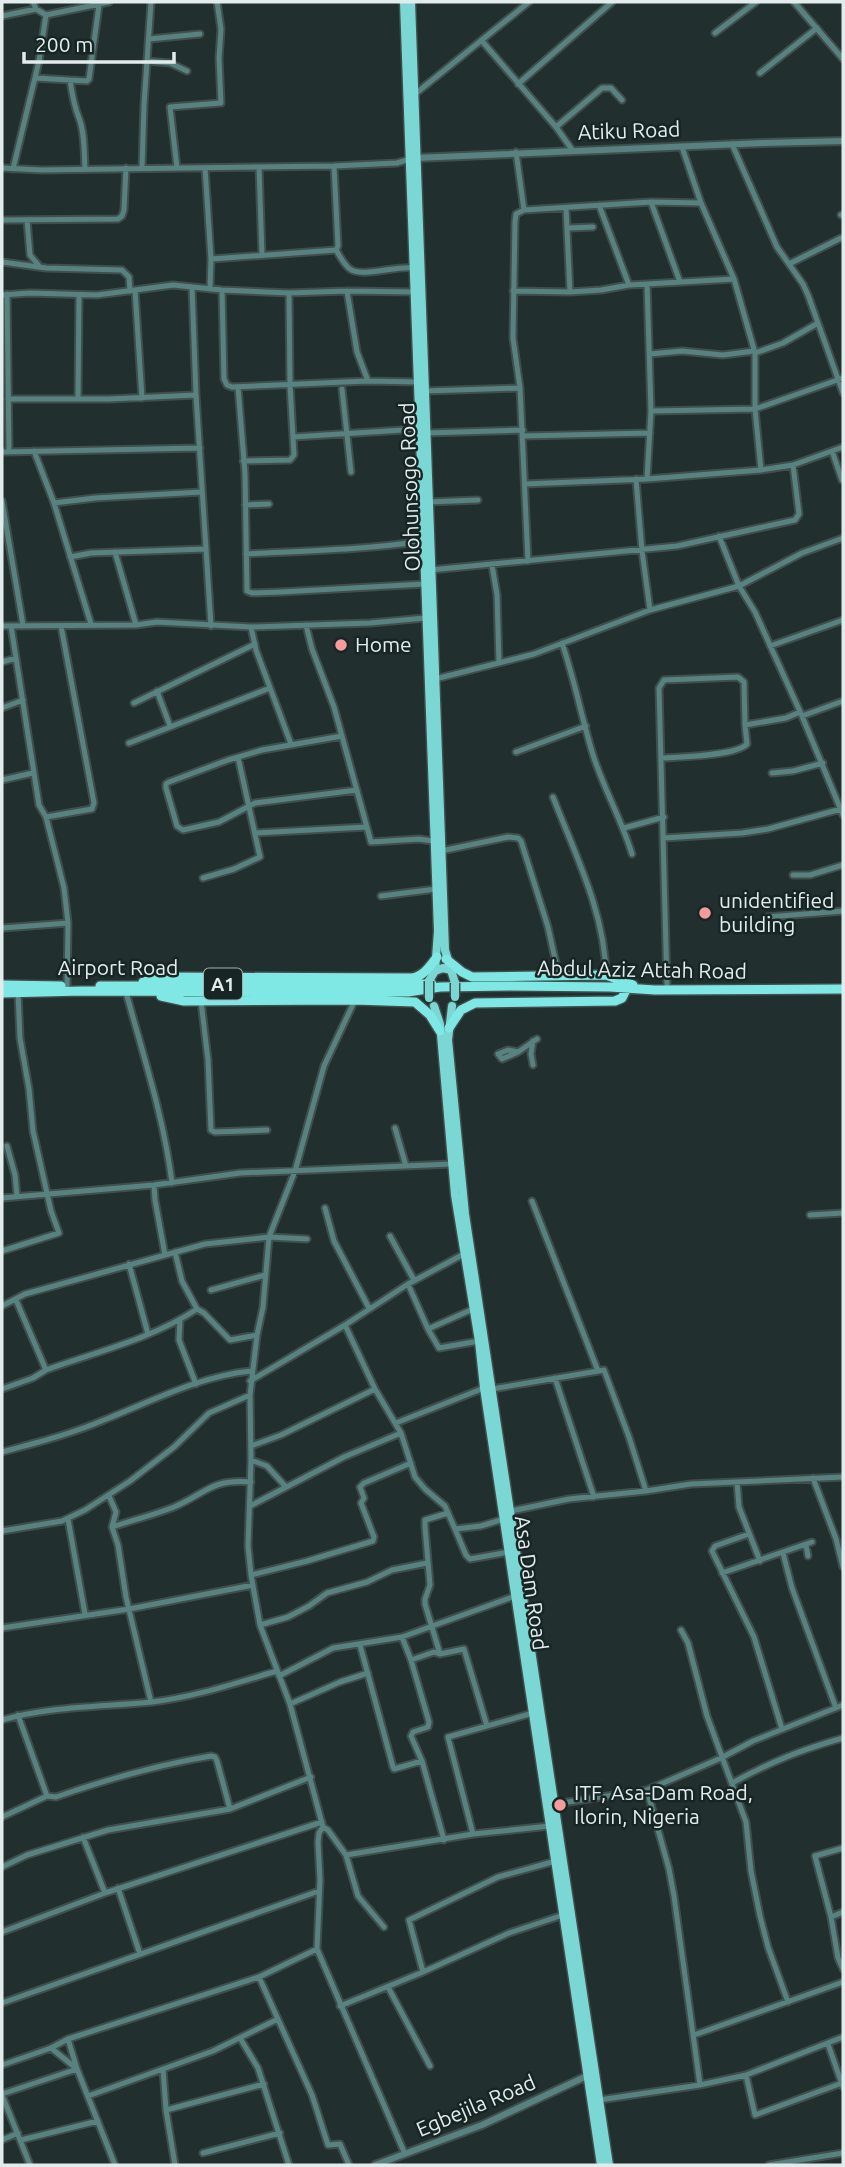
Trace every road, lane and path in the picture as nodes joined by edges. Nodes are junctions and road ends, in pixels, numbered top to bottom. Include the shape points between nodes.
1 (33, 2) edge
2 (110, 2) edge
3 (151, 2) edge
4 (217, 2) edge
5 (404, 2) edge
6 (411, 2) edge
7 (530, 2) edge
8 (612, 2) edge
9 (756, 2) edge
10 (794, 2) edge
11 (99, 5) junction
12 (36, 9) junction
13 (46, 15) junction
14 (2, 16) edge
15 (817, 28) junction
16 (715, 33) dead end
17 (200, 34) dead end
18 (149, 39) junction
19 (482, 41) junction
20 (843, 59) edge
21 (147, 61) junction
22 (187, 71) dead end
23 (760, 73) dead end
24 (35, 78) junction
25 (70, 80) junction
26 (518, 84) junction
27 (414, 95) junction
28 (622, 100) dead end
29 (556, 127) junction
30 (843, 141) edge
31 (732, 144) junction
32 (682, 147) junction
33 (573, 151) junction
34 (516, 152) junction
35 (414, 158) junction
36 (334, 166) junction
37 (259, 167) junction
38 (2, 168) edge
39 (126, 168) junction
40 (142, 168) junction
41 (177, 168) junction
42 (205, 168) junction
43 (13, 169) junction
44 (85, 169) junction
45 (651, 202) junction
46 (701, 203) junction
47 (599, 205) junction
48 (566, 208) junction
49 (524, 210) junction
50 (2, 220) edge
51 (27, 220) junction
52 (593, 227) dead end
53 (568, 228) junction
54 (841, 239) dead end
55 (336, 250) junction
56 (30, 255) junction
57 (262, 256) junction
58 (211, 259) junction
59 (2, 262) edge
60 (789, 264) junction
61 (22, 265) junction
62 (40, 267) junction
63 (413, 268) junction
64 (734, 279) junction
65 (680, 282) junction
66 (647, 284) junction
67 (629, 285) junction
68 (192, 288) junction
69 (210, 289) junction
70 (133, 290) junction
71 (222, 290) junction
72 (347, 291) junction
73 (513, 291) junction
74 (414, 292) junction
75 (570, 292) junction
76 (289, 293) junction
77 (5, 294) edge
78 (79, 295) junction
79 (818, 323) junction
80 (755, 352) junction
81 (650, 355) junction
82 (841, 379) edge
83 (368, 382) junction
84 (417, 382) junction
85 (290, 385) junction
86 (239, 387) junction
87 (520, 388) junction
88 (342, 389) dead end
89 (424, 391) junction
90 (843, 393) edge
91 (196, 396) junction
92 (78, 398) junction
93 (142, 398) junction
94 (8, 400) junction
95 (755, 409) junction
96 (651, 411) junction
97 (422, 431) junction
98 (523, 433) junction
99 (650, 433) junction
100 (347, 434) junction
101 (293, 437) junction
102 (843, 447) edge
103 (200, 448) junction
104 (34, 451) junction
105 (5, 452) edge
106 (832, 452) junction
107 (243, 461) junction
108 (793, 465) junction
109 (761, 470) junction
110 (351, 472) dead end
111 (636, 479) junction
112 (647, 479) junction
113 (842, 480) edge
114 (525, 484) junction
115 (202, 492) junction
116 (478, 500) dead end
117 (2, 501) edge
118 (428, 502) junction
119 (54, 503) junction
120 (269, 504) dead end
121 (245, 505) junction
122 (719, 536) junction
123 (843, 538) edge
124 (423, 541) junction
125 (205, 548) junction
126 (642, 551) junction
127 (115, 552) junction
128 (246, 554) junction
129 (70, 556) junction
130 (528, 561) junction
131 (492, 565) junction
132 (430, 570) junction
133 (424, 584) junction
134 (739, 586) junction
135 (650, 610) junction
136 (425, 618) junction
137 (843, 620) edge
138 (91, 624) junction
139 (23, 625) junction
140 (136, 625) junction
141 (211, 625) junction
142 (306, 625) junction
143 (2, 626) edge
144 (11, 626) junction
145 (61, 626) junction
146 (251, 627) junction
147 (562, 643) junction
148 (255, 644) junction
149 (770, 646) junction
150 (16, 659) junction
151 (2, 662) edge
152 (499, 663) junction
153 (435, 679) junction
154 (270, 688) junction
155 (157, 691) junction
156 (23, 699) junction
157 (843, 701) edge
158 (134, 703) dead end
159 (2, 708) edge
160 (801, 714) junction
161 (745, 725) junction
162 (170, 726) junction
163 (586, 726) junction
164 (342, 736) junction
165 (129, 743) dead end
166 (290, 744) junction
167 (516, 752) dead end
168 (238, 757) junction
169 (661, 758) junction
170 (823, 762) junction
171 (435, 763) junction
172 (33, 773) junction
173 (772, 773) dead end
174 (2, 780) edge
175 (356, 790) junction
176 (553, 797) dead end
177 (249, 805) junction
178 (842, 812) edge
179 (46, 817) junction
180 (664, 817) junction
181 (366, 827) junction
182 (624, 828) junction
183 (255, 833) junction
184 (664, 838) junction
185 (433, 841) junction
186 (441, 851) junction
187 (632, 854) dead end
188 (843, 865) edge
189 (793, 875) dead end
190 (203, 878) dead end
191 (436, 889) junction
192 (381, 896) dead end
193 (843, 911) edge
194 (767, 917) dead end
195 (68, 923) junction
196 (3, 928) edge
197 (441, 958) junction
198 (606, 975) junction
199 (431, 976) junction
200 (417, 977) junction
201 (472, 977) junction
202 (559, 977) junction
203 (449, 980) junction
204 (2, 985) edge
205 (667, 985) junction
206 (67, 986) junction
207 (630, 987) junction
208 (843, 988) edge
209 (132, 990) junction
210 (2, 993) edge
211 (18, 993) junction
212 (355, 1000) junction
213 (201, 1001) junction
214 (431, 1001) junction
215 (415, 1002) junction
216 (454, 1002) junction
217 (475, 1003) junction
218 (444, 1030) junction
219 (518, 1052) dead end
220 (533, 1065) dead end
221 (395, 1128) dead end
222 (267, 1130) dead end
223 (7, 1146) dead end
224 (452, 1164) junction
225 (406, 1166) junction
226 (295, 1171) junction
227 (172, 1183) junction
228 (154, 1185) junction
229 (48, 1193) junction
230 (17, 1195) junction
231 (2, 1198) edge
232 (532, 1201) dead end
233 (325, 1208) dead end
234 (843, 1213) edge
235 (810, 1214) dead end
236 (390, 1236) dead end
237 (269, 1237) junction
238 (307, 1239) dead end
239 (2, 1251) edge
240 (175, 1252) junction
241 (464, 1254) junction
242 (164, 1255) junction
243 (129, 1264) junction
244 (265, 1275) junction
245 (411, 1282) junction
246 (211, 1290) dead end
247 (16, 1300) junction
248 (2, 1306) edge
249 (369, 1308) junction
250 (197, 1309) junction
251 (473, 1309) junction
252 (180, 1320) junction
253 (345, 1325) junction
254 (428, 1329) junction
255 (148, 1334) junction
256 (257, 1335) junction
257 (479, 1341) junction
258 (483, 1353) junction
259 (47, 1370) junction
260 (251, 1371) junction
261 (598, 1371) junction
262 (555, 1378) junction
263 (250, 1381) junction
264 (196, 1384) junction
265 (2, 1389) edge
266 (374, 1389) junction
267 (488, 1389) junction
268 (250, 1395) junction
269 (396, 1423) junction
270 (401, 1433) junction
271 (251, 1446) junction
272 (2, 1452) edge
273 (251, 1460) junction
274 (411, 1463) junction
275 (843, 1477) edge
276 (813, 1478) junction
277 (251, 1482) junction
278 (737, 1482) junction
279 (286, 1487) junction
280 (646, 1491) junction
281 (109, 1496) junction
282 (594, 1497) junction
283 (250, 1506) junction
284 (511, 1511) junction
285 (448, 1513) junction
286 (68, 1519) junction
287 (504, 1519) junction
288 (112, 1527) junction
289 (455, 1529) junction
290 (2, 1531) edge
291 (749, 1534) junction
292 (843, 1536) edge
293 (836, 1539) junction
294 (509, 1552) junction
295 (783, 1553) junction
296 (808, 1556) dead end
297 (760, 1561) junction
298 (427, 1563) junction
299 (843, 1567) edge
300 (722, 1573) junction
301 (251, 1575) junction
302 (253, 1585) junction
303 (515, 1595) junction
304 (129, 1609) junction
305 (85, 1614) junction
306 (260, 1625) junction
307 (431, 1626) junction
308 (2, 1628) edge
309 (681, 1630) dead end
310 (402, 1637) junction
311 (360, 1645) junction
312 (440, 1654) junction
313 (411, 1660) junction
314 (278, 1674) junction
315 (368, 1674) junction
316 (151, 1702) junction
317 (290, 1704) junction
318 (843, 1705) edge
319 (836, 1708) junction
320 (533, 1713) junction
321 (18, 1715) junction
322 (2, 1720) edge
323 (487, 1726) junction
324 (782, 1729) junction
325 (843, 1738) edge
326 (544, 1758) junction
327 (721, 1758) junction
328 (422, 1761) junction
329 (311, 1777) junction
330 (732, 1783) junction
331 (647, 1790) junction
332 (47, 1796) junction
333 (555, 1804) junction
334 (230, 1809) junction
335 (2, 1817) edge
336 (323, 1824) junction
337 (550, 1826) junction
338 (473, 1834) junction
339 (83, 1837) junction
340 (444, 1840) junction
341 (843, 1848) edge
342 (346, 1855) junction
343 (556, 1861) junction
344 (2, 1867) edge
345 (118, 1888) junction
346 (319, 1891) junction
347 (105, 1893) junction
348 (843, 1912) edge
349 (563, 1915) junction
350 (831, 1917) junction
351 (384, 1927) dead end
352 (2, 1932) edge
353 (317, 1949) junction
354 (140, 1954) junction
355 (843, 1969) edge
356 (423, 1972) junction
357 (258, 1978) junction
358 (843, 1982) edge
359 (388, 1987) junction
360 (788, 2002) junction
361 (2, 2003) edge
362 (340, 2006) junction
363 (278, 2020) junction
364 (694, 2035) junction
365 (843, 2037) edge
366 (240, 2038) junction
367 (68, 2039) junction
368 (828, 2044) junction
369 (51, 2048) junction
370 (2, 2064) edge
371 (430, 2066) dead end
372 (77, 2069) junction
373 (163, 2069) junction
374 (746, 2075) junction
375 (589, 2076) junction
376 (264, 2084) junction
377 (700, 2085) junction
378 (842, 2085) edge
379 (88, 2096) junction
380 (2, 2097) edge
381 (599, 2100) junction
382 (166, 2110) junction
383 (9, 2114) junction
384 (2, 2116) edge
385 (98, 2121) junction
386 (18, 2133) junction
387 (280, 2133) junction
388 (2, 2140) edge
389 (21, 2140) junction
390 (203, 2153) dead end
391 (843, 2153) edge
392 (405, 2154) junction
393 (30, 2165) edge
394 (115, 2165) edge
395 (175, 2165) edge
396 (289, 2165) edge
397 (349, 2165) edge
398 (375, 2165) edge
399 (601, 2165) edge
400 (609, 2165) edge
401 (769, 2165) edge

1 - 12 street
2 - 11 street
3 - 18 street
4 - 41 street via 221,103 170,107
5 - 35 main road, Olohunsogo Road
6 - 27 main road, Olohunsogo Road
7 - 19 street
8 - 26 street
9 - 16 street
10 - 15 street
11 - 13 street
11 - 25 street via 90,77 87,81
12 - 13 street
12 - 14 street
13 - 24 street
15 - 20 street
15 - 23 street
17 - 18 street
18 - 21 street
19 - 26 street
19 - 27 street
21 - 22 street via 170,63
21 - 40 street
24 - 25 street
24 - 43 street
25 - 44 street
26 - 29 street
27 - 35 main road, Olohunsogo Road
28 - 29 street via 611,88 602,88
29 - 33 street
30 - 31 street, Atiku Road
31 - 32 street, Atiku Road
31 - 60 street via 777,247
32 - 33 street, Atiku Road
32 - 46 street
33 - 34 street, Atiku Road
34 - 35 street, Atiku Road
34 - 49 street
35 - 36 street
35 - 63 main road, Olohunsogo Road
35 - 89 main road, Olohunsogo Road
36 - 37 street
36 - 55 street
37 - 42 street
37 - 57 street
38 - 43 street
39 - 40 street
39 - 44 street
39 - 51 street via 124,210 118,219
40 - 41 street
41 - 42 street
42 - 58 street
43 - 44 street
45 - 46 street
45 - 47 street
45 - 65 street
46 - 64 street
47 - 48 street
47 - 67 street
48 - 49 street
48 - 53 street
49 - 73 street via 516,214
50 - 51 street
51 - 56 street
52 - 53 street
53 - 75 street
54 - 60 street
55 - 57 street
55 - 63 street via 356,272
56 - 61 street
56 - 62 street
57 - 58 street
58 - 69 street
59 - 61 street
60 - 79 street via 803,284
61 - 62 street
62 - 70 street via 122,270
63 - 74 main road, Olohunsogo Road
64 - 65 street
64 - 80 street
65 - 66 street
66 - 67 street
66 - 81 street
67 - 75 street
68 - 69 street
68 - 70 street via 173,285
68 - 91 street
69 - 71 street
70 - 78 street
70 - 93 street
71 - 76 street
71 - 86 street via 225,379 227,385
72 - 74 street
72 - 76 street
72 - 83 street
73 - 75 street
73 - 87 street
74 - 84 main road, Olohunsogo Road
76 - 85 street
77 - 78 street
77 - 94 street
78 - 92 street
79 - 80 street via 783,343
79 - 82 street
80 - 81 street
80 - 95 street
81 - 96 street
82 - 90 street
82 - 95 street
83 - 84 street
83 - 85 street
84 - 97 main road, Olohunsogo Road
85 - 86 street
85 - 101 street
86 - 107 street
87 - 89 street
87 - 98 street
88 - 100 street
89 - 97 main road, Olohunsogo Road
91 - 93 street
91 - 103 street
92 - 93 street
92 - 94 street
94 - 105 street
95 - 96 street
95 - 109 street
96 - 99 street
97 - 98 street
97 - 100 street
97 - 118 main road, Olohunsogo Road
97 - 124 main road, Olohunsogo Road
98 - 99 street
98 - 114 street
99 - 112 street
100 - 101 street
100 - 110 street
101 - 107 street via 290,460
102 - 106 street
103 - 104 street
103 - 115 street
104 - 105 street
104 - 119 street
106 - 108 street
106 - 113 street
107 - 121 street
108 - 109 street
108 - 122 street via 799,499 795,520
109 - 112 street
111 - 112 street
111 - 114 street
111 - 126 street
114 - 130 street
115 - 119 street
115 - 125 street
116 - 118 street
117 - 139 street
118 - 132 main road, Olohunsogo Road
119 - 129 street
120 - 121 street
121 - 128 street
122 - 126 street
122 - 134 street
123 - 134 street via 802,553
124 - 128 street
124 - 133 main road, Olohunsogo Road
125 - 127 street
125 - 141 street
126 - 130 street
126 - 135 street
127 - 129 street
127 - 140 street
128 - 133 street via 247,591 252,593
129 - 138 street
130 - 131 street
131 - 132 street
131 - 152 street
132 - 153 main road, Olohunsogo Road
133 - 136 main road, Olohunsogo Road
134 - 135 street
134 - 149 street
135 - 147 street
136 - 142 street
136 - 171 main road, Olohunsogo Road
137 - 149 street
138 - 140 street
138 - 145 street
139 - 144 street
139 - 145 street
140 - 141 street
141 - 146 street
142 - 146 street
142 - 164 street
143 - 144 street
144 - 150 street
145 - 179 street via 94,803 92,809
146 - 148 street
147 - 152 street
147 - 163 street
148 - 154 street
148 - 155 street
149 - 160 street
150 - 151 street
150 - 156 street
152 - 153 street
153 - 171 main road, Olohunsogo Road
154 - 162 street
154 - 166 street
155 - 158 street
155 - 162 street
156 - 159 street
156 - 172 street
157 - 160 street
160 - 161 street
160 - 170 street
161 - 169 street via 747,744 741,750
161 - 169 street via 742,678 664,680 659,688
162 - 165 street
163 - 167 street
163 - 182 street via 607,794
164 - 166 street
164 - 175 street
166 - 168 street
168 - 177 street
168 - 177 street via 169,782 166,788 177,826 183,830 219,822
169 - 180 street
170 - 173 street
170 - 178 street
171 - 185 main road, Olohunsogo Road
171 - 186 main road, Olohunsogo Road
172 - 174 street
172 - 179 street
175 - 177 street
175 - 181 street
176 - 198 street via 597,914
177 - 183 street
178 - 184 street via 742,833
179 - 195 street
180 - 182 street
180 - 184 street
181 - 183 street
181 - 185 street via 371,842
182 - 187 street
183 - 190 street via 260,853 257,860
184 - 205 street
185 - 191 main road, Olohunsogo Road
186 - 197 main road, Olohunsogo Road
186 - 202 street via 508,837 521,841
188 - 189 street
191 - 192 street
191 - 197 main road, Olohunsogo Road
193 - 194 street
195 - 196 street
195 - 206 street
197 - 199 main road, Olohunsogo Road
197 - 200 highway
197 - 201 highway
197 - 203 main road, Olohunsogo Road
198 - 202 highway
198 - 207 highway
199 - 200 highway
199 - 203 main road via 443,968
199 - 214 main road, Olohunsogo Road, bridge
200 - 209 highway via 160,978
201 - 202 highway
201 - 203 highway
203 - 207 highway, Abdul Aziz Attah Road / A1
203 - 209 highway, Airport Road / A1 via 408,992
203 - 216 main road, Asa Dam Road, bridge
204 - 206 highway, Airport Road / A1
205 - 207 highway, Abdul Aziz Attah Road / A1
205 - 208 highway, Abdul Aziz Attah Road / A1
206 - 209 highway, Airport Road / A1
207 - 208 highway, Abdul Aziz Attah Road / A1
207 - 217 highway via 615,1001
209 - 211 highway, Airport Road / A1
209 - 213 highway
209 - 227 street
210 - 211 highway, Airport Road / A1
211 - 229 street via 33,1131
212 - 213 highway
212 - 215 highway
212 - 226 street via 324,1066
213 - 222 street via 209,1126 215,1132
214 - 215 highway
214 - 216 main road via 442,1009
214 - 218 main road, Asa Dam Road
215 - 218 highway
216 - 217 highway
216 - 218 main road, Asa Dam Road
217 - 218 highway via 461,1010
218 - 224 main road, Asa Dam Road
218 - 258 main road, Asa Dam Road
219 - 220 street via 535,1040
221 - 225 street
223 - 230 street
224 - 225 street
224 - 241 main road, Asa Dam Road
225 - 226 street
226 - 227 street
226 - 237 street
227 - 228 street
228 - 229 street
228 - 242 street
229 - 230 street
229 - 239 street via 59,1233
230 - 231 street
232 - 261 street
233 - 249 street via 334,1241
234 - 235 street
236 - 245 street
237 - 238 street
237 - 240 street
237 - 244 street
240 - 242 street
240 - 250 street via 182,1282
241 - 245 street
241 - 251 main road, Asa Dam Road
242 - 243 street
243 - 247 street
243 - 255 street
244 - 246 street
244 - 256 street
245 - 249 street
245 - 254 street
247 - 248 street
247 - 259 street
249 - 253 street
250 - 252 street
250 - 256 street via 230,1340
251 - 254 street
251 - 257 main road, Asa Dam Road
252 - 255 street
252 - 264 street via 179,1340
253 - 263 street
253 - 266 street
254 - 257 street via 439,1348
255 - 259 street
256 - 260 street
257 - 258 main road, Asa Dam Road
258 - 267 main road, Asa Dam Road
259 - 265 street
260 - 263 street
260 - 264 street
261 - 262 street
261 - 280 street via 606,1372
262 - 267 street
262 - 282 street
263 - 268 street
264 - 272 street via 102,1421
266 - 269 street
266 - 271 street
267 - 269 street
267 - 284 main road, Asa Dam Road
267 - 287 main road, Asa Dam Road
268 - 271 street
268 - 281 street via 209,1413 174,1447
269 - 270 street
270 - 274 street
270 - 279 street
271 - 273 street
273 - 277 street
273 - 279 street via 267,1466
274 - 285 street via 420,1485
274 - 301 street via 360,1487 372,1542
275 - 276 street
276 - 278 street
276 - 293 street
277 - 283 street
277 - 288 street via 223,1482 176,1506
278 - 280 street
278 - 291 street via 739,1507
279 - 283 street
280 - 282 street
281 - 286 street
281 - 288 street via 116,1512
282 - 284 street
283 - 301 street
284 - 326 main road, Asa Dam Road
285 - 289 street
285 - 298 street via 425,1520
286 - 290 street
286 - 305 street
287 - 289 street
287 - 294 main road, Asa Dam Road
288 - 304 street
289 - 294 street via 470,1559
291 - 297 street
291 - 300 street via 715,1546
292 - 293 street
293 - 299 street
294 - 303 main road, Asa Dam Road
295 - 296 street via 809,1543
295 - 297 street
295 - 319 street
297 - 300 street
298 - 306 street via 327,1593 288,1617
298 - 307 street via 430,1585 425,1599
300 - 324 street via 754,1637
301 - 302 street
302 - 304 street
302 - 306 street
303 - 307 street
303 - 320 main road, Asa Dam Road
304 - 305 street
304 - 316 street
305 - 308 street
306 - 314 street
307 - 310 street
307 - 312 street
309 - 327 street
310 - 311 street
310 - 313 street
311 - 314 street via 333,1648
311 - 315 street
312 - 313 street
312 - 323 street via 464,1649
313 - 328 street via 429,1722 428,1727 411,1733
314 - 316 street
314 - 317 street
315 - 317 street
315 - 328 street via 394,1769
316 - 321 street
317 - 329 street
318 - 319 street
319 - 324 street
320 - 323 street
320 - 326 main road, Asa Dam Road
321 - 322 street
321 - 332 street
323 - 338 street via 448,1738
324 - 327 street
325 - 330 street via 795,1752
326 - 333 main road, Asa Dam Road
326 - 337 main road, Asa Dam Road
327 - 330 street
327 - 331 street
328 - 340 street
329 - 334 street
329 - 336 street
330 - 360 street via 746,1822 760,1916
331 - 333 street
331 - 364 street via 669,1869
332 - 334 street via 57,1797 162,1764 213,1756
332 - 335 street
333 - 381 main road, Asa Dam Road
334 - 339 street
336 - 342 street
336 - 345 street
336 - 346 street via 318,1842
337 - 338 street
337 - 343 main road, Asa Dam Road
338 - 340 street
339 - 344 street
339 - 347 street
340 - 342 street
341 - 350 street via 815,1856
342 - 351 street via 358,1896
343 - 349 main road, Asa Dam Road
343 - 356 street via 498,1877 409,1920
345 - 347 street
345 - 354 street
346 - 353 street
346 - 354 street
347 - 352 street
348 - 350 street
349 - 356 street via 509,1933
349 - 375 main road, Asa Dam Road
350 - 355 street
353 - 357 street
353 - 362 street
354 - 361 street
356 - 359 street
357 - 363 street
357 - 367 street
358 - 360 street
359 - 362 street
359 - 371 street
360 - 364 street
362 - 392 street
363 - 366 street
363 - 397 street via 312,2095 328,2145 340,2144
364 - 377 street
365 - 368 street
366 - 373 street
366 - 376 street
367 - 369 street
367 - 372 street
368 - 374 street
368 - 378 street
369 - 370 street
369 - 372 street
372 - 379 street
372 - 380 street
373 - 379 street
373 - 382 street
374 - 377 street
374 - 378 street via 755,2115
375 - 392 street, Egbejila Road
375 - 399 main road, Asa Dam Road
376 - 382 street
376 - 387 street
377 - 381 street
379 - 385 street
380 - 383 street
381 - 400 main road, Asa Dam Road
382 - 395 street
383 - 384 street
383 - 386 street
385 - 389 street
385 - 394 street
386 - 388 street
386 - 389 street
387 - 390 street
387 - 396 street
389 - 393 street
391 - 401 street
392 - 398 street, Egbejila Road

